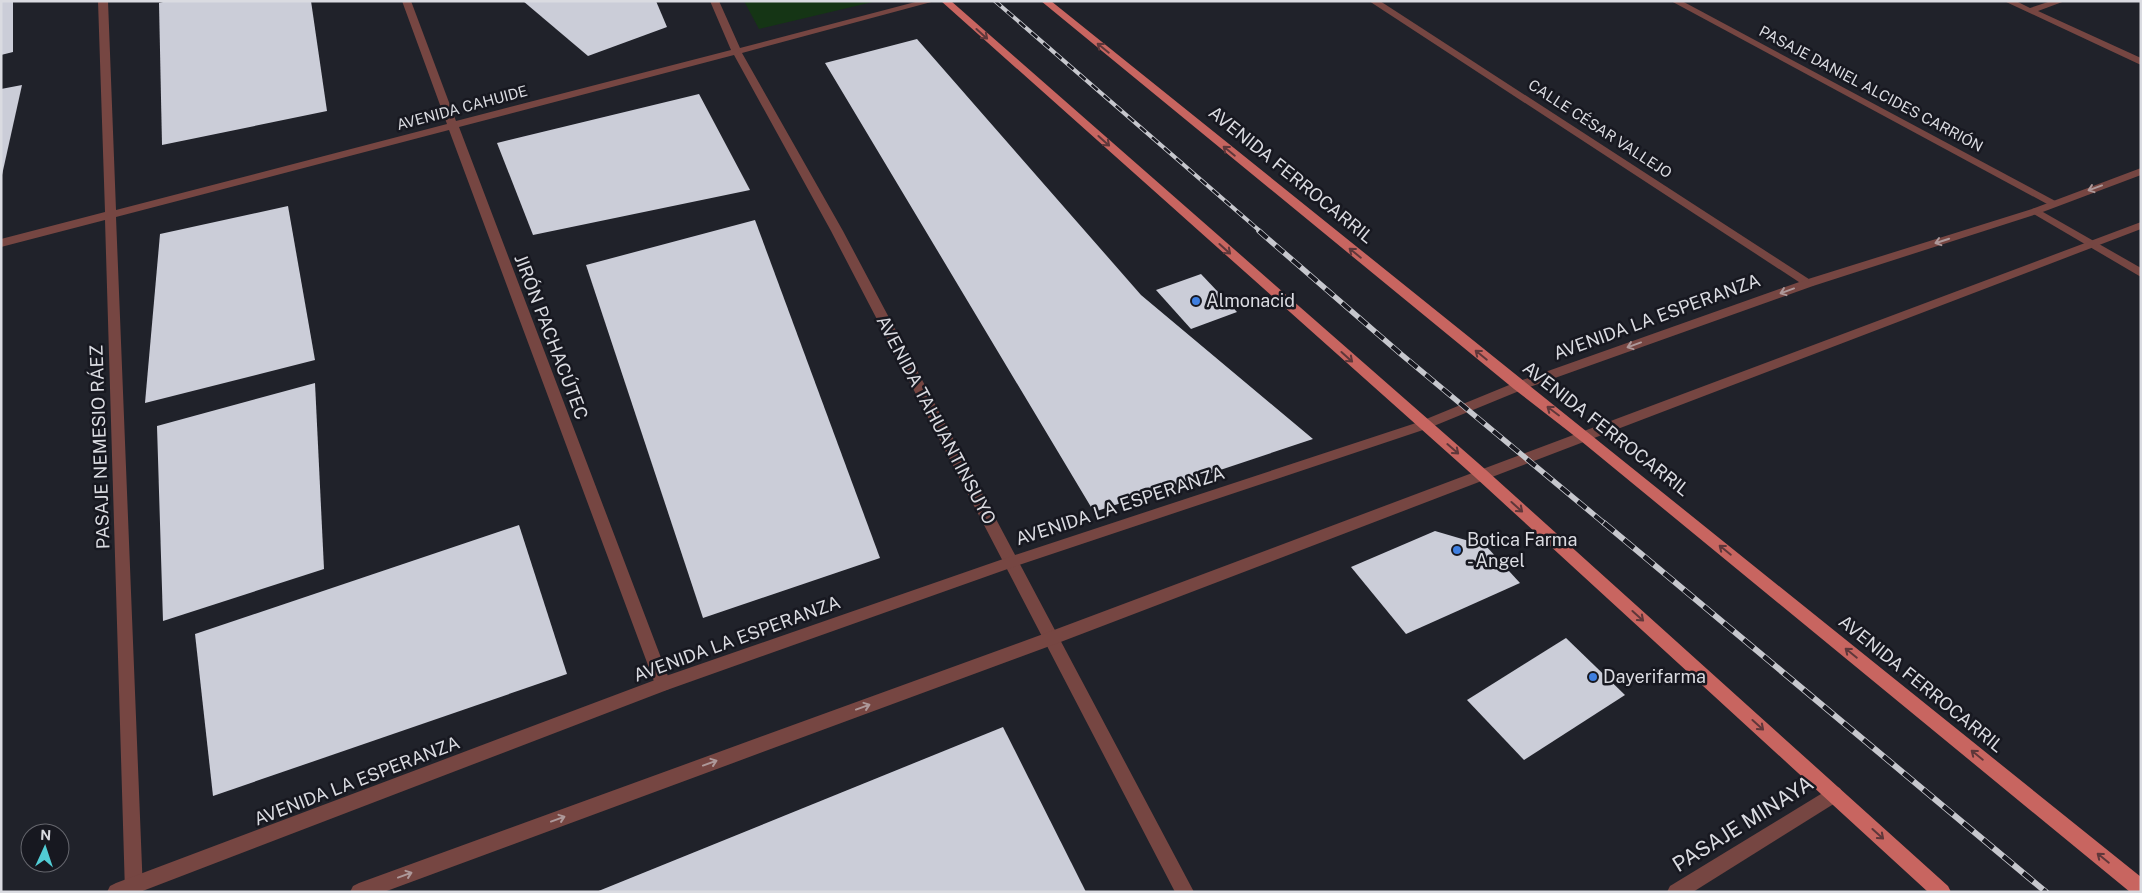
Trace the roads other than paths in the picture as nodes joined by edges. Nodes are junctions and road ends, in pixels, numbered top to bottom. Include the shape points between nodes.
1 (103, 1) edge
2 (406, 1) edge
3 (714, 1) edge
4 (931, 1) edge
5 (946, 1) edge
6 (1045, 1) edge
7 (1373, 1) edge
8 (1675, 1) edge
9 (2008, 1) edge
10 (2061, 1) edge
11 (2029, 11) junction
12 (737, 52) junction
13 (2141, 62) edge
14 (453, 126) junction
15 (2141, 171) edge
16 (2053, 203) junction
17 (2036, 211) junction
18 (110, 215) junction
19 (2141, 225) edge
20 (1, 243) edge
21 (2090, 243) junction
22 (2141, 273) edge
23 (1810, 283) junction
24 (1519, 386) junction
25 (1424, 425) junction
26 (1586, 437) junction
27 (1481, 474) junction
28 (1012, 562) junction
29 (1052, 638) junction
30 (663, 684) junction
31 (1834, 794) junction
32 (134, 889) edge
33 (2141, 889) edge
34 (116, 892) edge
35 (359, 892) edge
36 (1186, 892) edge
37 (1676, 892) edge
38 (1942, 892) edge

1 - 18 street, PASAJE NEMESIO RÁEZ
2 - 14 street, JIRÓN PACHACÚTEC
3 - 12 street, AVENIDA TAHUANTINSUYO
4 - 12 street, AVENIDA CAHUIDE
5 -> 25 main road
24 -> 6 main road, AVENIDA FERROCARRIL
7 - 23 street, CALLE CÉSAR VALLEJO
8 - 16 street, PASAJE DANIEL ALCIDES CARRIÓN
9 - 11 street
10 - 11 street
11 - 13 street
12 - 14 street, AVENIDA CAHUIDE
12 - 28 street, AVENIDA TAHUANTINSUYO via 837,231
14 - 18 street, AVENIDA CAHUIDE
14 - 30 street, JIRÓN PACHACÚTEC
15 -> 16 street, AVENIDA LA ESPERANZA
16 - 17 street, AVENIDA LA ESPERANZA
17 - 21 street
17 -> 23 street, AVENIDA LA ESPERANZA
18 - 20 street, AVENIDA CAHUIDE
18 - 32 street, PASAJE NEMESIO RÁEZ
19 - 21 street
21 - 22 street
21 - 26 street
23 -> 24 street, AVENIDA LA ESPERANZA
24 - 25 street, AVENIDA LA ESPERANZA
26 -> 24 main road, AVENIDA FERROCARRIL
25 -> 27 main road
25 - 28 street, AVENIDA LA ESPERANZA
26 - 27 street
33 -> 26 main road, AVENIDA FERROCARRIL
27 - 29 street
27 -> 31 main road
28 - 29 street, AVENIDA TAHUANTINSUYO
28 - 30 street, AVENIDA LA ESPERANZA
35 -> 29 street
29 - 36 street, AVENIDA TAHUANTINSUYO
30 - 32 street, AVENIDA LA ESPERANZA
31 - 37 street, PASAJE MINAYA
31 -> 38 main road
32 - 34 street, AVENIDA LA ESPERANZA

